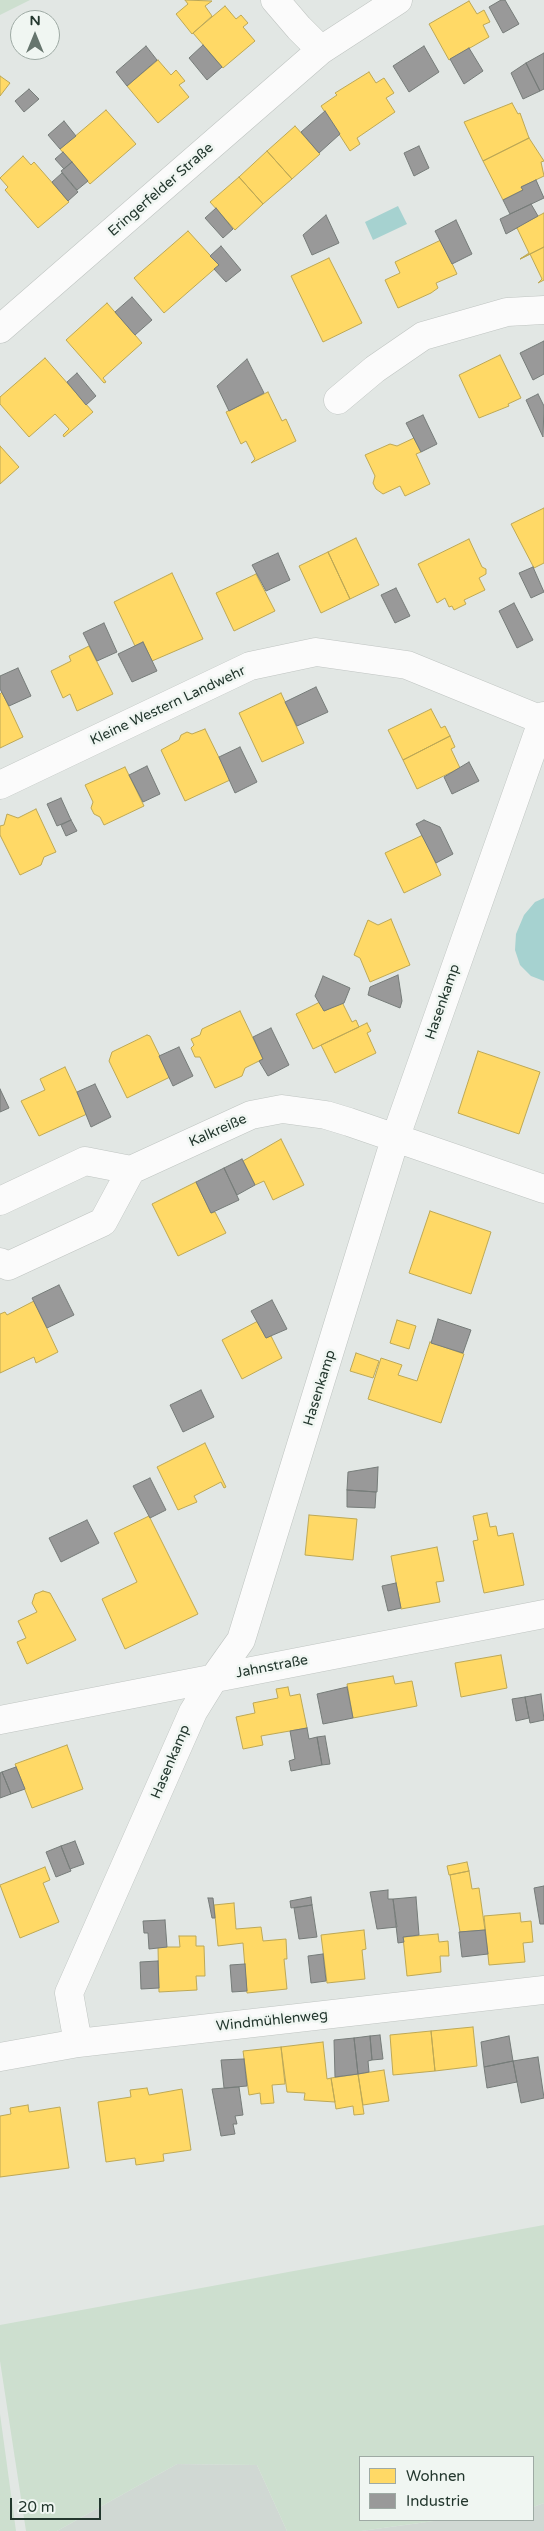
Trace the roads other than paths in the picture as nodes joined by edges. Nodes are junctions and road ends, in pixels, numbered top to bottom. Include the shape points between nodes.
1 (276, 0) edge
2 (398, 0) edge
3 (322, 50) junction
4 (544, 310) edge
5 (0, 330) edge
6 (338, 400) dead end
7 (543, 718) edge
8 (0, 785) edge
9 (395, 1139) junction
10 (131, 1170) junction
11 (544, 1189) edge
12 (0, 1201) edge
13 (0, 1262) edge
14 (544, 1614) edge
15 (214, 1678) junction
16 (0, 1720) edge
17 (544, 1990) edge
18 (78, 2043) junction
19 (0, 2057) edge

1 - 3 street
2 - 3 street, Eringerfelder Straße
3 - 5 street, Eringerfelder Straße
4 - 6 street via 507,312 423,336 375,369
7 - 8 street, Kleine Western Landwehr via 407,665 316,652 250,666
7 - 9 street, Hasenkamp
9 - 10 street, Kalkreiße via 326,1115 282,1109 251,1115
9 - 11 street, Kalkreiße
9 - 15 street, Hasenkamp via 241,1640
10 - 12 street via 85,1161
10 - 13 street via 103,1222 8,1266
14 - 15 street, Jahnstraße
15 - 16 street, Jahnstraße
15 - 18 street, Hasenkamp via 193,1712 69,1993
17 - 18 street, Windmühlenweg
18 - 19 street, Windmühlenweg

